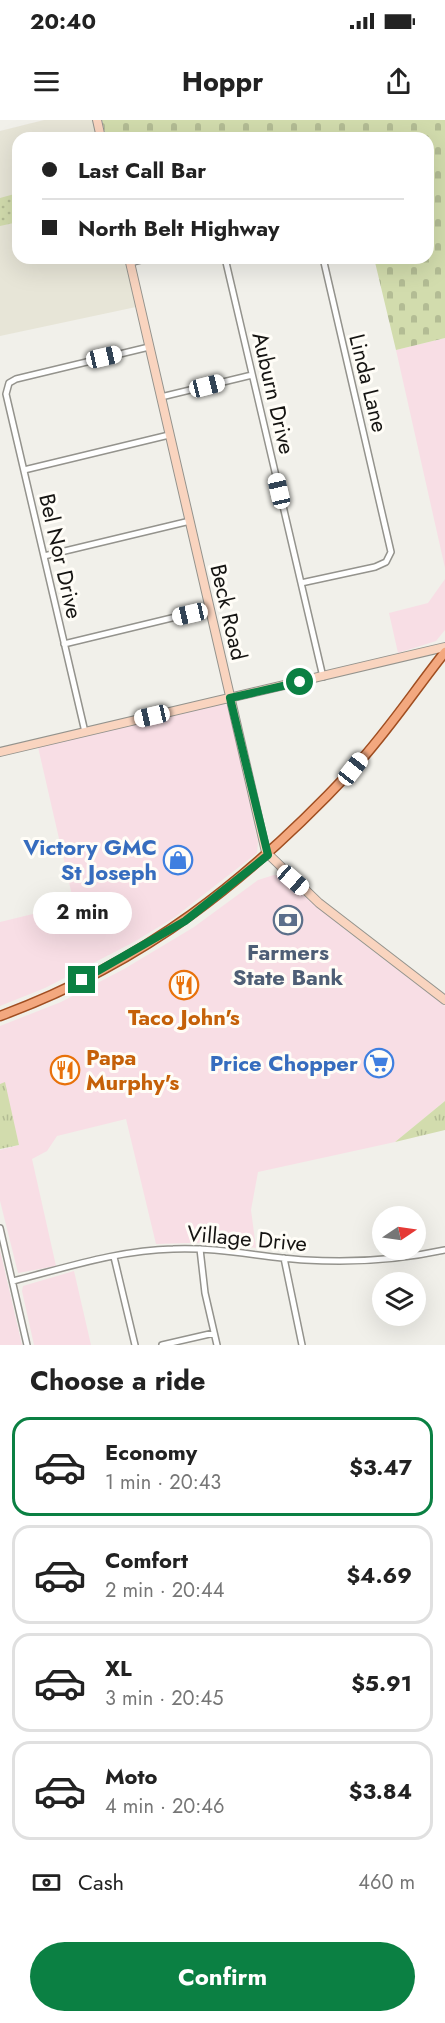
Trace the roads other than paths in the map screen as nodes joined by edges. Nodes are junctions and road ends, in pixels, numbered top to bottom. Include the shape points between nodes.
1 (130, 264) edge
2 (226, 264) edge
3 (324, 264) edge
4 (149, 347) junction
5 (252, 375) junction
6 (161, 397) junction
7 (169, 435) junction
8 (24, 470) junction
9 (189, 521) junction
10 (44, 556) junction
11 (301, 583) junction
12 (209, 609) junction
13 (64, 644) junction
14 (445, 647) edge
15 (445, 652) edge
16 (323, 677) junction
17 (230, 698) junction
18 (85, 732) junction
19 (0, 752) edge
20 (268, 855) junction
21 (445, 1000) edge
22 (0, 1016) edge
23 (0, 1228) edge
24 (200, 1249) junction
25 (445, 1250) edge
26 (114, 1257) junction
27 (284, 1257) junction
28 (13, 1281) junction
29 (214, 1333) junction
30 (27, 1345) edge
31 (135, 1345) edge
32 (162, 1345) edge
33 (217, 1345) edge
34 (302, 1345) edge

1 - 4 street, Beck Road
2 - 5 street, Auburn Drive
3 - 11 street, Linda Lane via 391,552 386,562 375,567
4 - 6 street, Beck Road
4 - 8 street, Bel Nor Drive via 16,379 7,387
5 - 6 street
5 - 11 street, Auburn Drive
6 - 7 street, Beck Road
7 - 8 street
7 - 9 street, Beck Road
8 - 10 street, Bel Nor Drive
9 - 10 street
9 - 12 street, Beck Road
10 - 13 street, Bel Nor Drive
11 - 16 street, Auburn Drive
12 - 13 street
12 - 17 street, Beck Road
13 - 18 street, Bel Nor Drive
14 - 16 street
15 - 20 main road via 353,769
16 - 17 street
17 - 18 street
17 - 20 street, Beck Road
18 - 19 street
20 - 21 street via 319,903
20 - 22 main road via 224,893 147,945 68,988
23 - 28 street
24 - 26 street, Village Drive via 145,1251
24 - 27 street, Village Drive
24 - 29 street
25 - 27 street, Village Drive via 378,1260
26 - 28 street, Village Drive
26 - 31 street
27 - 34 street
28 - 30 street
29 - 32 street
29 - 33 street

